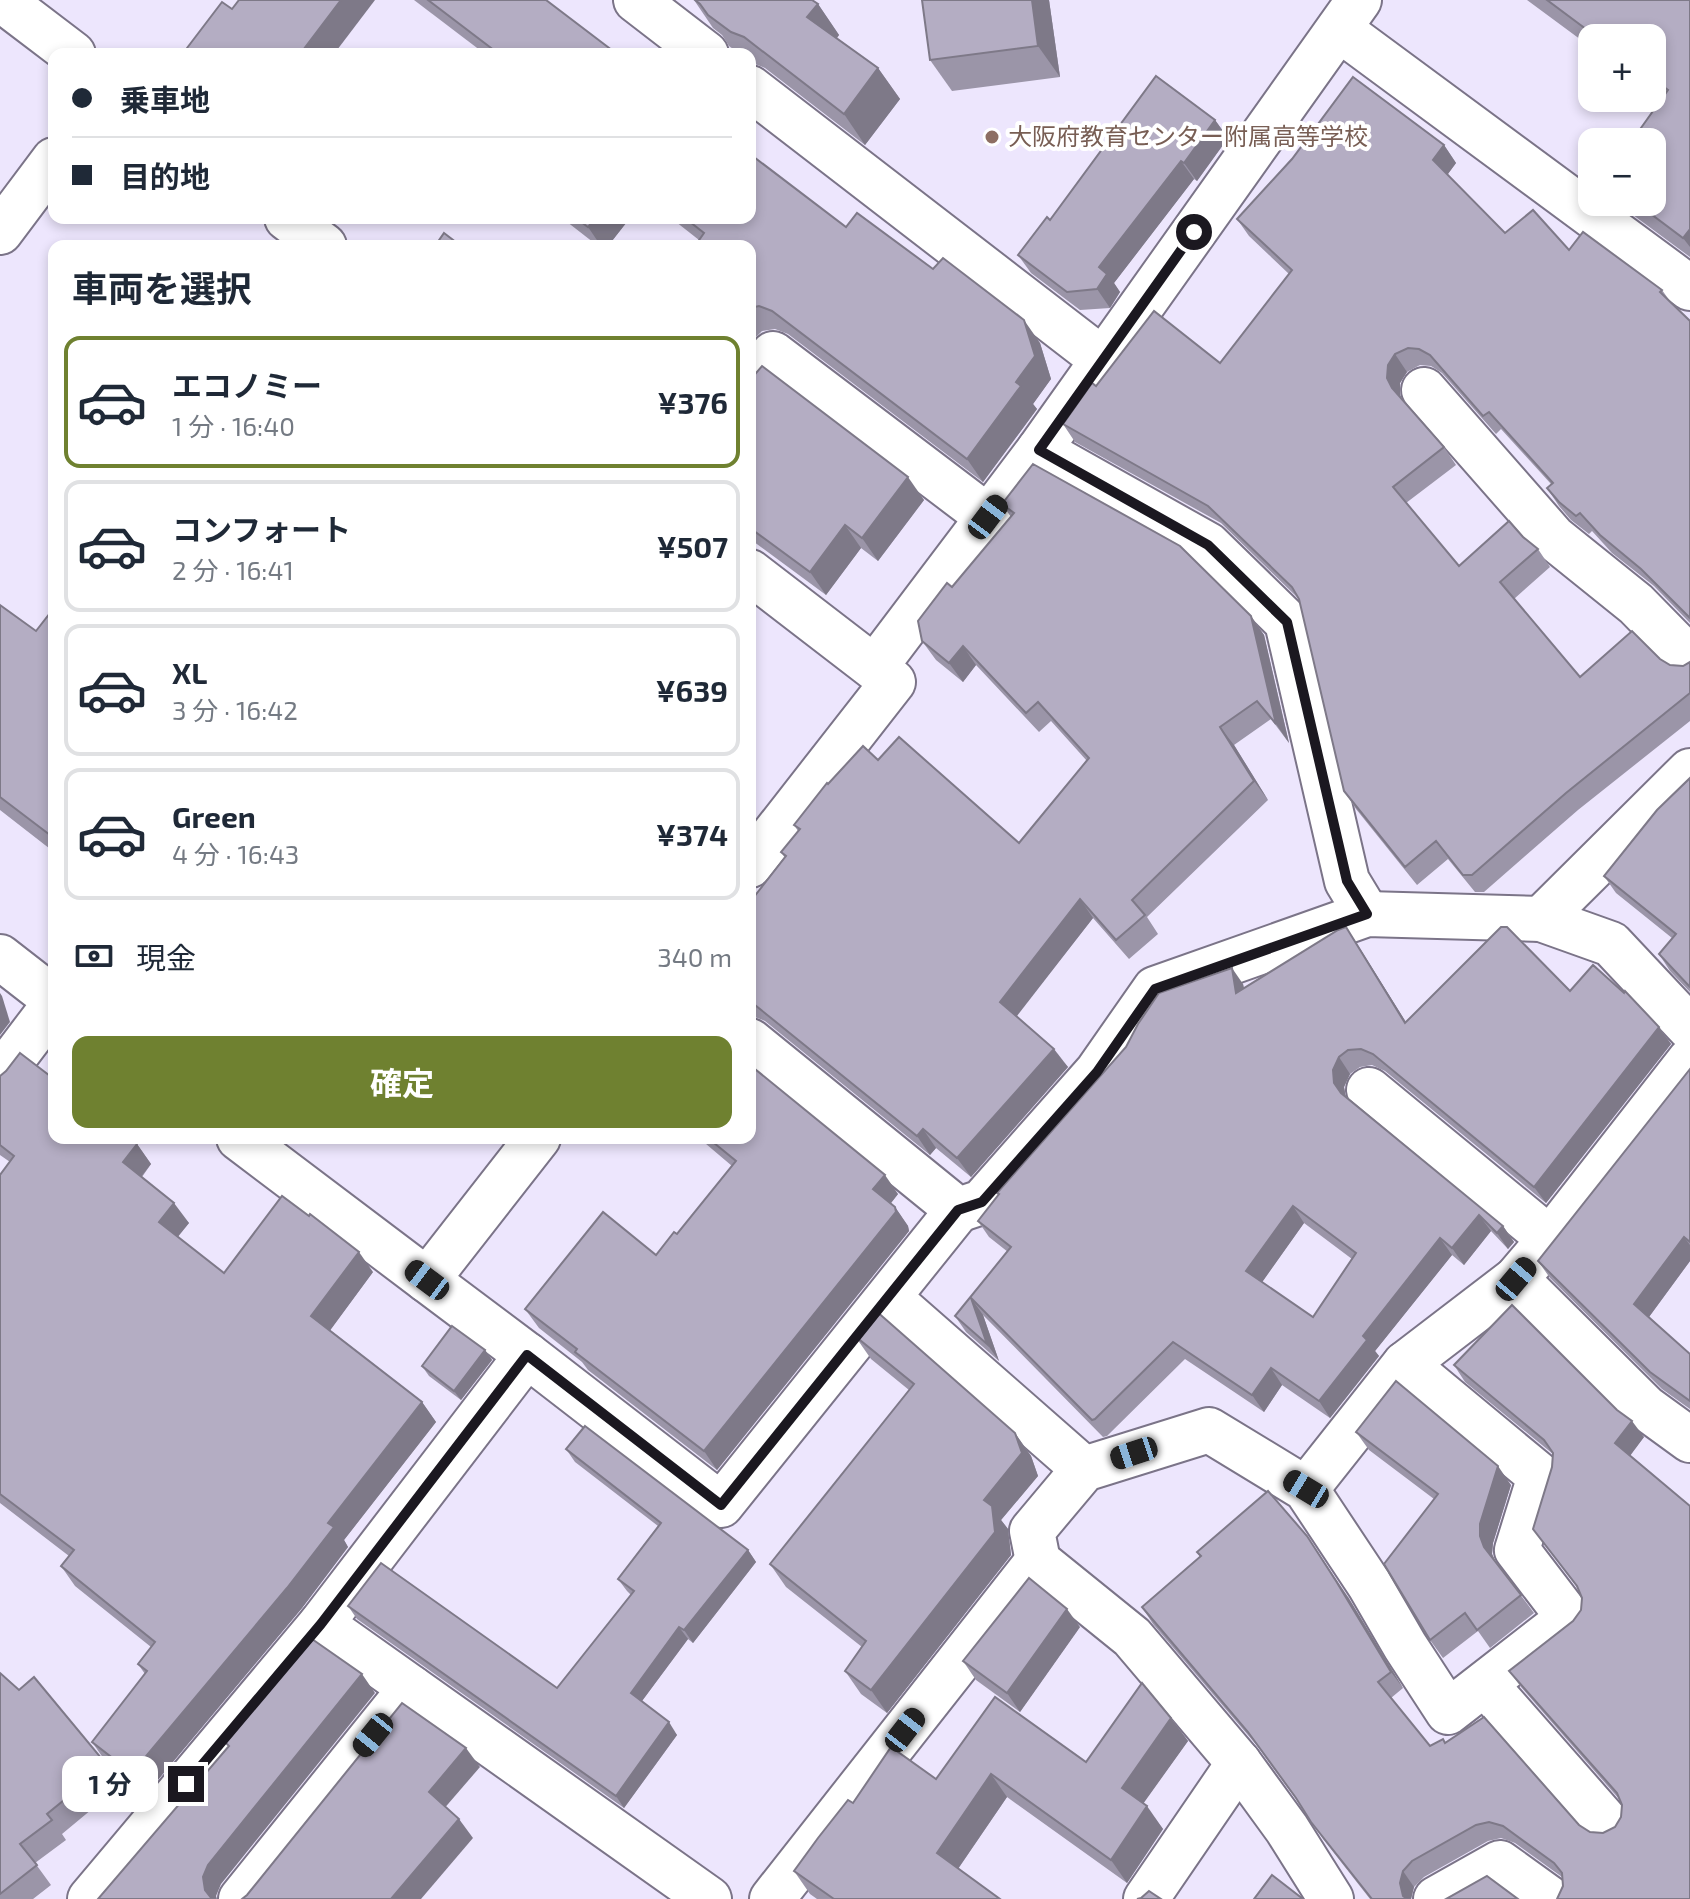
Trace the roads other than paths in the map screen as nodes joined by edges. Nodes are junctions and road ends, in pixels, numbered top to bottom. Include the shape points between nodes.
1 (2, 0) edge
2 (636, 0) edge
3 (1349, 14) edge
4 (65, 48) edge
5 (698, 48) edge
6 (756, 93) edge
7 (48, 168) edge
8 (295, 224) edge
9 (0, 232) edge
10 (316, 240) edge
11 (1690, 288) edge
12 (1103, 360) junction
13 (756, 377) edge
14 (1424, 390) dead end
15 (1039, 450) junction
16 (988, 517) junction
17 (756, 577) edge
18 (1690, 659) edge
19 (884, 674) junction
20 (1690, 771) edge
21 (756, 856) edge
22 (1367, 914) junction
23 (1541, 919) junction
24 (0, 957) edge
25 (48, 997) edge
26 (48, 1010) edge
27 (1690, 1028) edge
28 (756, 1046) edge
29 (1690, 1060) edge
30 (0, 1076) edge
31 (1369, 1090) dead end
32 (247, 1144) edge
33 (533, 1144) edge
34 (958, 1210) junction
35 (1550, 1239) junction
36 (1516, 1279) junction
37 (427, 1280) junction
38 (889, 1298) junction
39 (527, 1355) junction
40 (1405, 1364) junction
41 (1690, 1440) edge
42 (1084, 1469) junction
43 (1306, 1489) junction
44 (1038, 1561) junction
45 (321, 1624) junction
46 (1485, 1684) junction
47 (411, 1688) junction
48 (1239, 1763) junction
49 (1609, 1825) dead end
50 (90, 1899) edge
51 (241, 1899) edge
52 (709, 1899) edge
53 (772, 1899) edge
54 (1146, 1899) edge
55 (1331, 1899) edge
56 (1436, 1899) edge
57 (1550, 1899) edge

1 - 4 street
2 - 5 street
3 - 11 street
3 - 12 street
6 - 12 street
7 - 9 street
8 - 10 street
12 - 15 street
13 - 16 street via 773,354
14 - 18 street via 1554,538 1636,604
15 - 16 street
15 - 22 street via 1208,545 1287,622 1347,881
16 - 19 street
17 - 19 street
19 - 21 street
20 - 23 street
22 - 23 street
22 - 34 street via 1155,989 1097,1072 982,1202
23 - 27 street via 1611,944
24 - 25 street
26 - 30 street
28 - 34 street
29 - 35 street
31 - 35 street
32 - 37 street
33 - 37 street
34 - 38 street
35 - 36 street
36 - 40 street
36 - 41 street via 1646,1408
37 - 39 street
38 - 39 street via 721,1505
38 - 42 street
39 - 45 street
40 - 43 street
40 - 46 street via 1540,1476 1517,1550 1569,1618
42 - 43 street via 1209,1430
42 - 44 street via 1032,1531
43 - 46 street via 1448,1712
44 - 48 street via 1132,1637
44 - 53 street
45 - 47 street
45 - 50 street
46 - 49 street
47 - 51 street
47 - 52 street
48 - 54 street
48 - 55 street
56 - 57 street via 1500,1863

